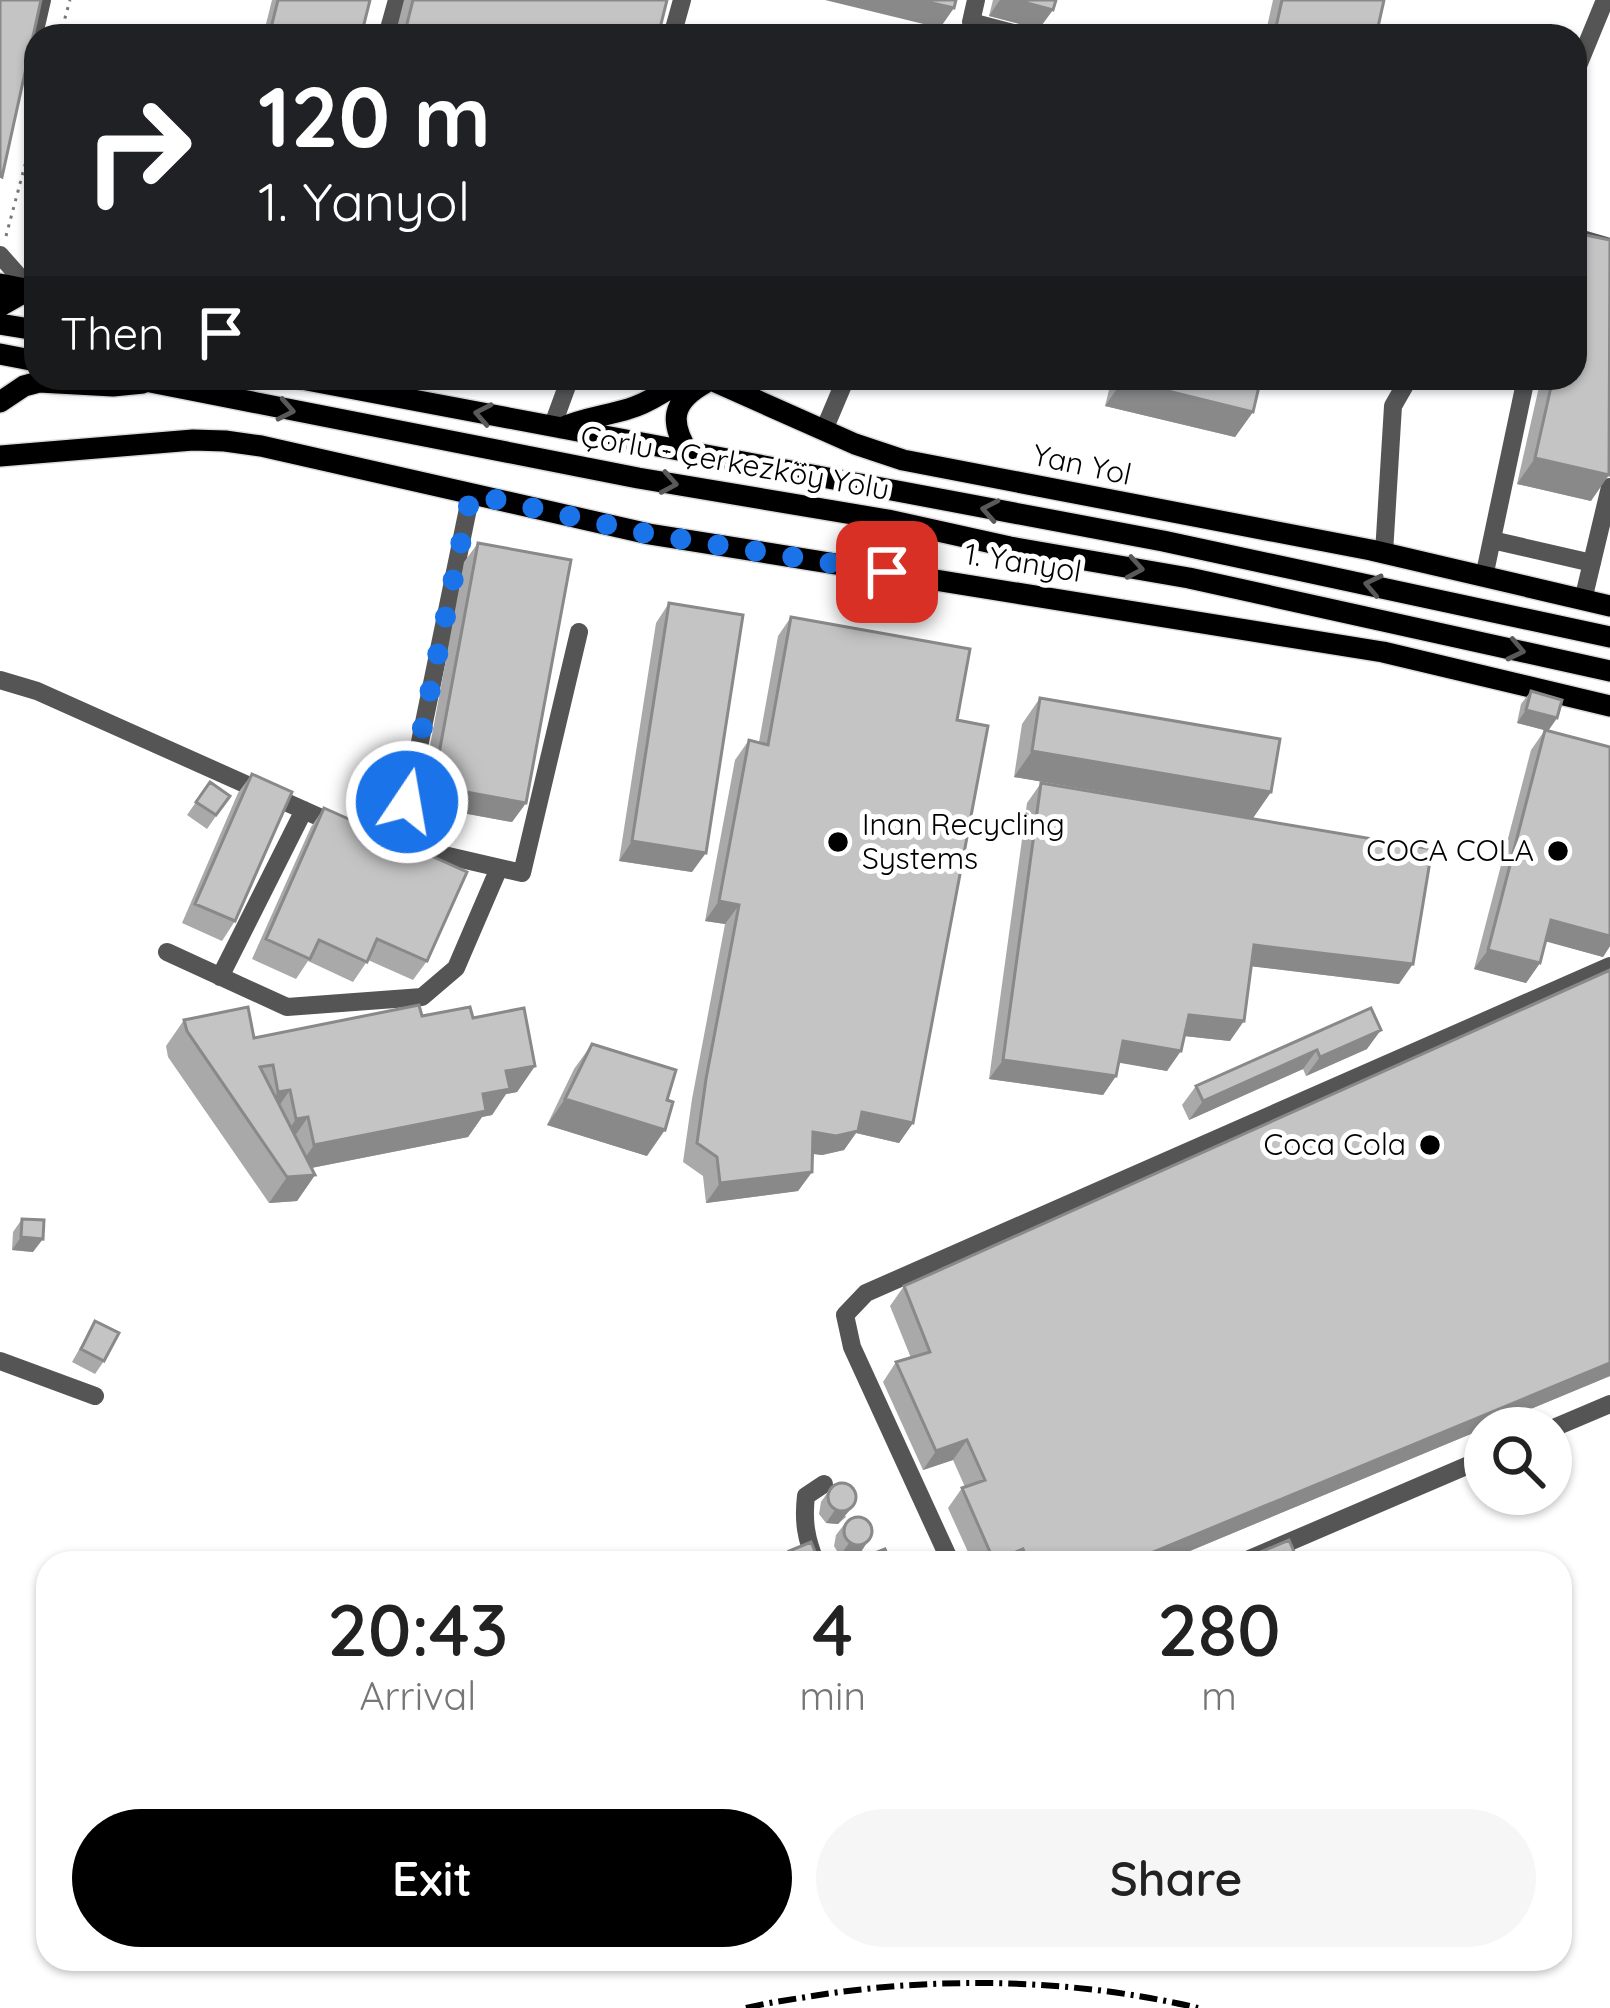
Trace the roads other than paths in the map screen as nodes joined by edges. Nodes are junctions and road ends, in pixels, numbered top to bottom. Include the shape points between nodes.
1 (976, 0) edge
2 (1605, 0) edge
3 (979, 24) edge
4 (1587, 44) edge
5 (24, 76) edge
6 (21, 89) edge
7 (0, 255) edge
8 (24, 280) edge
9 (192, 390) edge
10 (358, 390) edge
11 (366, 390) edge
12 (567, 390) edge
13 (667, 390) edge
14 (692, 390) edge
15 (734, 390) edge
16 (840, 390) edge
17 (1402, 390) edge
18 (1523, 390) edge
19 (374, 393) junction
20 (556, 428) junction
21 (824, 430) junction
22 (689, 454) junction
23 (0, 456) edge
24 (1610, 487) edge
25 (471, 494) junction
26 (1492, 540) junction
27 (1384, 553) junction
28 (1592, 563) junction
29 (1484, 577) junction
30 (1583, 600) junction
31 (1610, 606) edge
32 (579, 632) dead end
33 (1610, 637) edge
34 (1610, 671) edge
35 (0, 680) edge
36 (1610, 706) edge
37 (304, 810) junction
38 (380, 840) junction
39 (499, 868) junction
40 (167, 952) dead end
41 (1610, 965) edge
42 (220, 977) junction
43 (0, 1361) edge
44 (94, 1396) dead end
45 (1610, 1404) edge
46 (1572, 1420) edge
47 (1464, 1467) edge
48 (824, 1484) dead end
49 (811, 1551) edge
50 (946, 1551) edge
51 (1268, 1551) edge

1 - 3 street via 971,22
2 - 4 street
5 - 6 street
7 - 8 street
9 -> 34 main road, Çorlu - Çerkezköy Yolu via 1189,578
10 - 19 main road, Çorlu - Çerkezköy Yolu
11 - 19 main road
12 - 20 street
13 - 20 main road via 634,408
14 - 22 main road via 675,417
15 - 21 main road, Yan Yol
16 - 21 street
17 - 27 street via 1393,406
18 - 26 street
20 -> 19 main road, Çorlu - Çerkezköy Yolu
20 - 22 main road, Çorlu - Çerkezköy Yolu
21 - 27 main road, Yan Yol via 903,460
33 -> 22 main road, Çorlu - Çerkezköy Yolu via 1163,541
23 - 25 main road, 1. Yanyol via 225,441
24 - 28 street
25 - 36 main road, 1. Yanyol via 649,534 1383,652
25 - 38 street
26 - 28 street
26 - 29 street
27 - 29 main road, Yan Yol
28 - 30 street
29 - 30 main road, Yan Yol
30 - 31 main road, Yan Yol
32 - 39 street via 522,873
35 - 37 street
37 - 38 street
37 - 42 street
38 - 39 street
39 - 42 street via 456,968 422,997 287,1007
40 - 42 street
41 - 50 street via 866,1293 845,1316 852,1347
43 - 44 street
45 - 46 street
47 - 51 street
48 - 49 street via 806,1496

